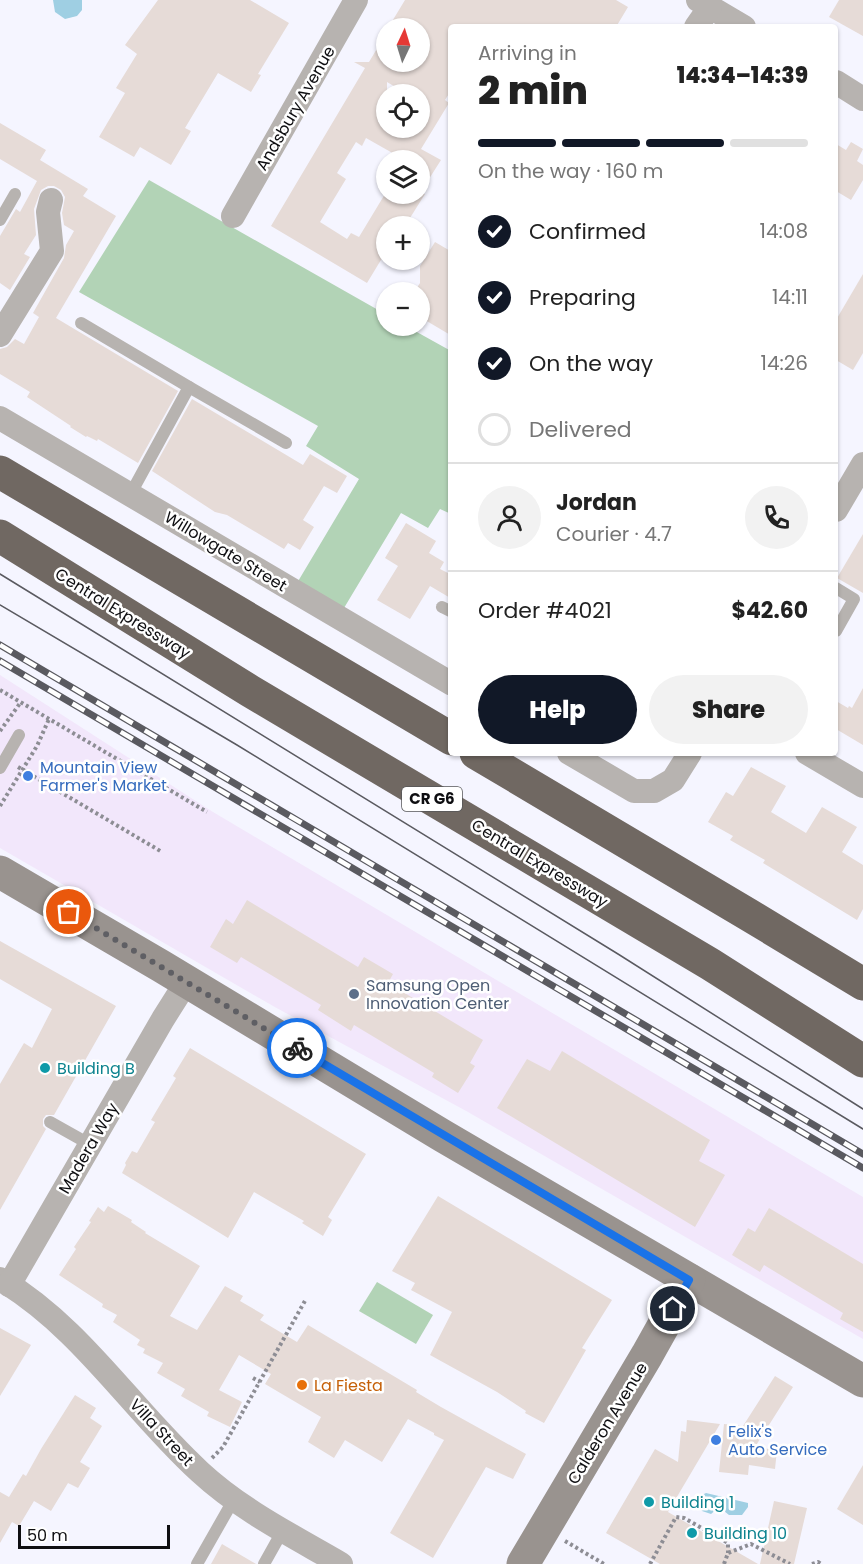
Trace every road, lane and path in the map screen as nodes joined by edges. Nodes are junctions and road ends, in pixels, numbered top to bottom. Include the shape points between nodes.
1 (356, 0) edge
2 (704, 3) edge
3 (697, 24) edge
4 (739, 24) edge
5 (838, 83) edge
6 (863, 99) edge
7 (15, 194) dead end
8 (51, 200) dead end
9 (233, 216) dead end
10 (0, 220) edge
11 (81, 322) dead end
12 (0, 335) edge
13 (189, 387) junction
14 (0, 418) edge
15 (286, 443) dead end
16 (863, 464) edge
17 (0, 472) edge
18 (130, 495) junction
19 (838, 507) edge
20 (0, 536) edge
21 (838, 589) edge
22 (838, 627) edge
23 (448, 682) edge
24 (0, 690) edge
25 (21, 702) junction
26 (49, 718) junction
27 (0, 731) edge
28 (19, 735) dead end
29 (448, 737) edge
30 (481, 756) edge
31 (574, 756) edge
32 (688, 756) edge
33 (812, 756) edge
34 (2, 764) edge
35 (22, 770) junction
36 (863, 786) edge
37 (0, 806) edge
38 (207, 812) dead end
39 (162, 852) dead end
40 (0, 872) edge
41 (187, 981) junction
42 (863, 984) edge
43 (863, 1061) edge
44 (50, 1122) dead end
45 (91, 1145) junction
46 (689, 1280) junction
47 (5, 1282) edge
48 (306, 1299) dead end
49 (254, 1378) dead end
50 (863, 1381) edge
51 (260, 1382) junction
52 (199, 1471) junction
53 (234, 1499) junction
54 (544, 1529) junction
55 (283, 1530) junction
56 (728, 1553) junction
57 (197, 1564) edge
58 (264, 1564) edge
59 (341, 1564) edge
60 (523, 1564) edge
61 (604, 1564) edge
62 (650, 1564) edge
63 (724, 1564) edge
64 (790, 1564) edge
65 (812, 1564) edge
66 (821, 1564) edge

1 - 9 street, Andsbury Avenue
2 - 3 street
2 - 4 street
5 - 6 street
7 - 10 lane
8 - 12 street via 48,213 52,251
11 - 13 lane
13 - 15 lane
13 - 18 lane
14 - 18 street, Willowgate Street
16 - 19 street
17 - 29 highway
18 - 23 street, Willowgate Street
20 - 43 highway, Central Expressway / CR G6 via 250,691 710,964
21 - 22 lane via 854,599
24 - 25 path
25 - 26 path
25 - 27 path
26 - 35 path
26 - 38 path
28 - 34 lane
30 - 42 highway
31 - 32 street via 634,791 654,791 673,780
33 - 36 street
34 - 35 path
35 - 37 path
35 - 39 path
40 - 41 main road
41 - 45 street, Madera Way
41 - 46 main road
44 - 45 lane
45 - 47 street, Madera Way
46 - 50 main road
46 - 54 main road, Calderon Avenue
47 - 52 street, Villa Street via 47,1312 85,1347
48 - 51 path
49 - 51 path
51 - 52 path via 223,1447
52 - 53 street, Villa Street
53 - 55 street, Villa Street
53 - 57 lane
54 - 60 main road, Calderon Avenue
54 - 61 path
55 - 58 lane
55 - 59 street, Villa Street
56 - 62 path via 728,1543 676,1517
56 - 63 path
56 - 64 path via 751,1544
65 - 66 path

